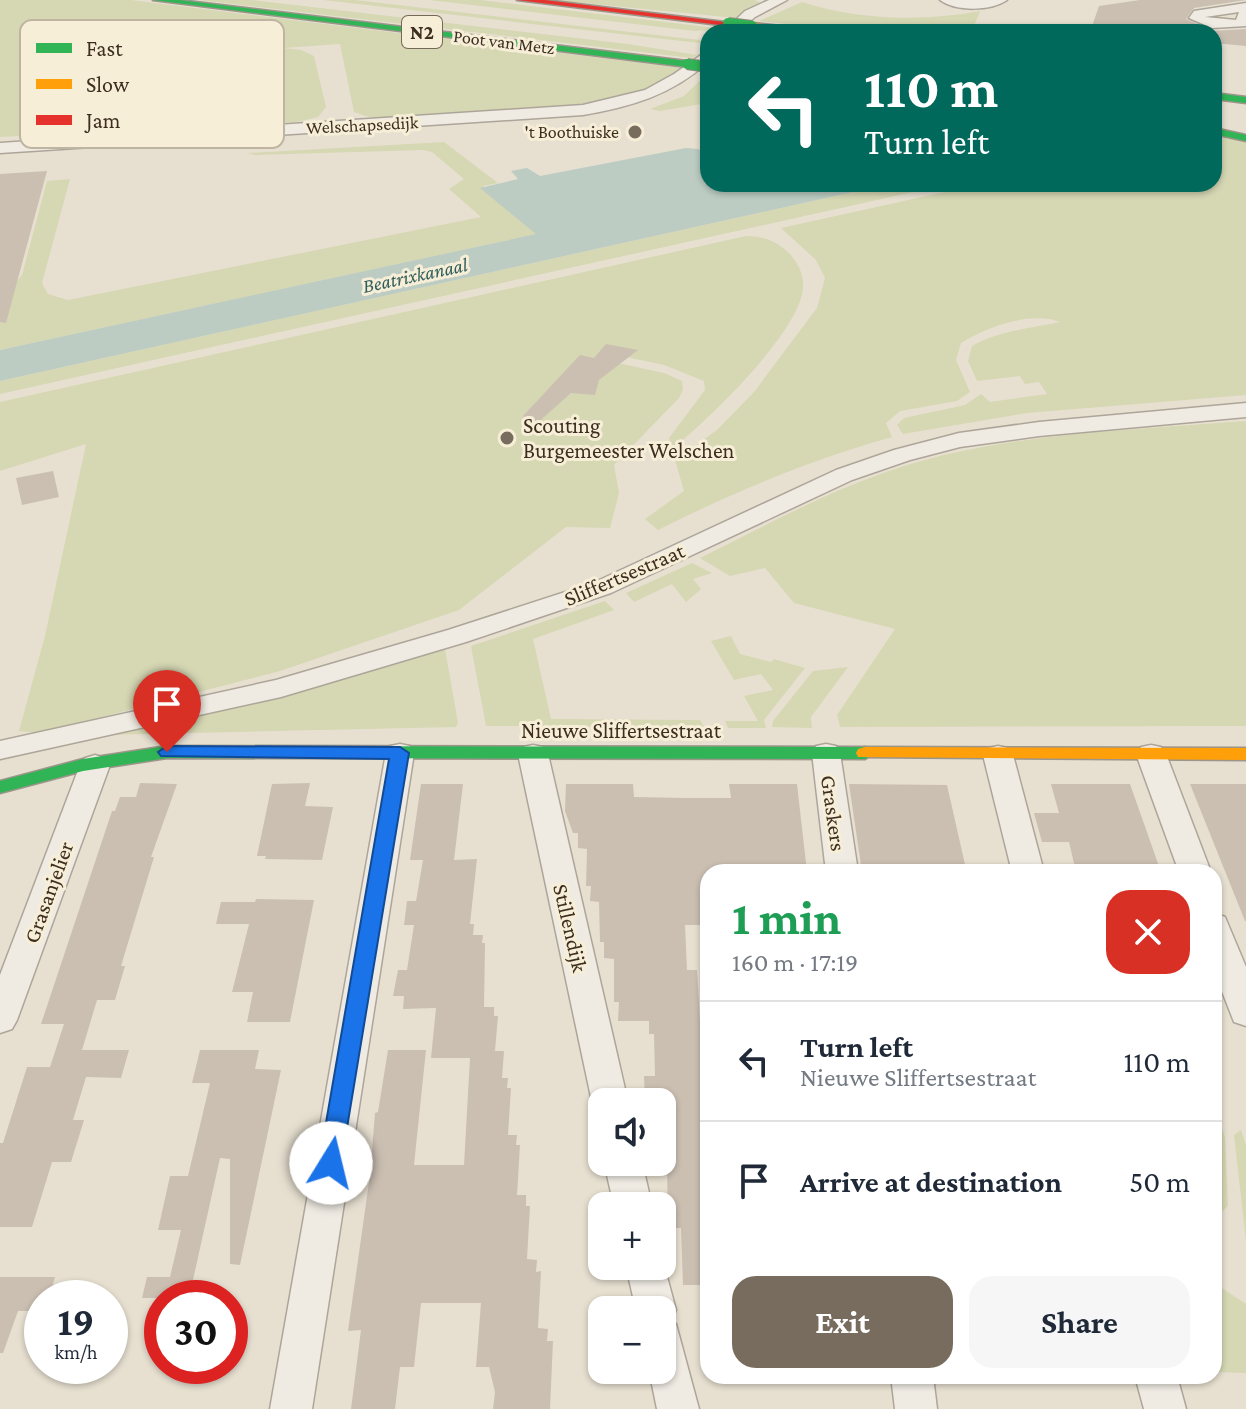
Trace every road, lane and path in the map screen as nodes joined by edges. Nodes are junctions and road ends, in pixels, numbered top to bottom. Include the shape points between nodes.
1 (157, 0) edge
2 (297, 0) edge
3 (521, 0) edge
4 (780, 0) edge
5 (947, 0) edge
6 (1000, 0) edge
7 (503, 14) dead end
8 (700, 24) edge
9 (735, 24) edge
10 (700, 46) edge
11 (700, 46) edge
12 (700, 55) edge
13 (700, 66) edge
14 (1222, 78) edge
15 (1246, 81) edge
16 (1222, 99) edge
17 (1242, 107) edge
18 (1222, 130) edge
19 (284, 131) edge
20 (1222, 131) edge
21 (1246, 131) edge
22 (1246, 138) edge
23 (20, 147) edge
24 (0, 148) edge
25 (1246, 410) edge
26 (0, 750) edge
27 (400, 753) junction
28 (826, 753) junction
29 (533, 754) junction
30 (1151, 754) junction
31 (1246, 754) edge
32 (998, 755) junction
33 (95, 765) junction
34 (0, 787) edge
35 (841, 864) edge
36 (1026, 864) edge
37 (1192, 864) edge
38 (1222, 947) edge
39 (1246, 1013) edge
40 (0, 1020) edge
41 (607, 1088) edge
42 (672, 1384) edge
43 (913, 1384) edge
44 (1158, 1384) edge
45 (291, 1409) edge
46 (678, 1409) edge
47 (916, 1409) edge
48 (1165, 1409) edge

1 - 13 main road, Poot van Metz / N2, bridge
2 - 10 main road, Poot van Metz
3 - 8 main road, Poot van Metz
4 - 9 street
5 - 6 street via 961,5
7 - 11 main road, Poot van Metz
12 - 19 street, Welschapsedijk via 673,85 635,106
14 - 15 main road
16 - 17 main road
18 - 21 main road
20 - 22 main road
23 - 24 street, Welschapsedijk
25 - 26 street, Sliffertsestraat via 1039,429 959,440 902,455 844,475 602,588 457,636 281,688
27 - 29 main road, Nieuwe Sliffertsestraat
27 - 33 main road, Nieuwe Sliffertsestraat via 141,753
27 - 45 street
28 - 29 main road, Nieuwe Sliffertsestraat
28 - 32 main road, Nieuwe Sliffertsestraat
28 - 35 street, Graskers
29 - 41 street, Stillendijk
30 - 31 main road, Nieuwe Sliffertsestraat
30 - 32 main road, Nieuwe Sliffertsestraat
30 - 37 street
32 - 36 street
33 - 34 main road, Nieuwe Sliffertsestraat
33 - 40 street, Grasanjelier
38 - 39 street
42 - 46 street
43 - 47 street
44 - 48 street

